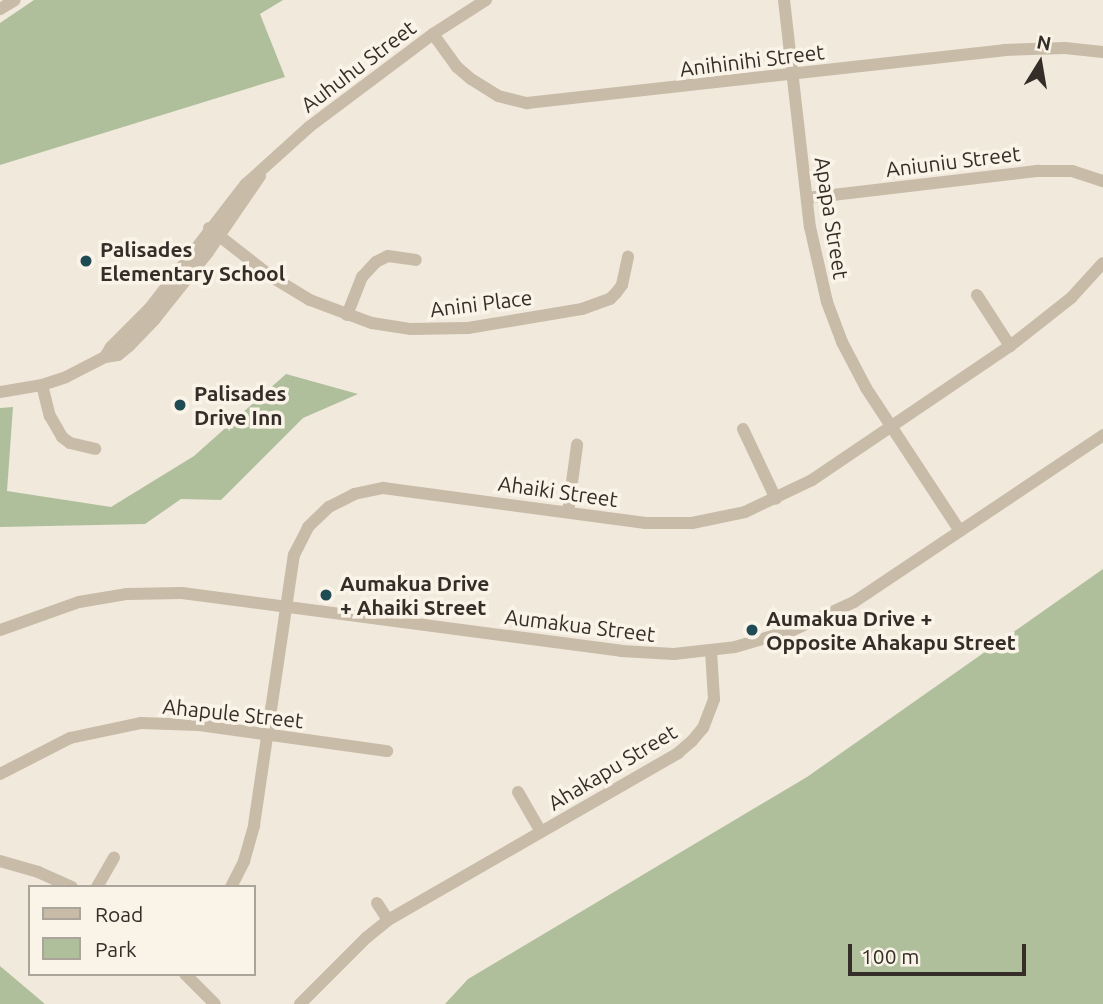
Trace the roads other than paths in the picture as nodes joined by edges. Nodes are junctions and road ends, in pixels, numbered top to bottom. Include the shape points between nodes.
1 (15, 0) edge
2 (486, 0) edge
3 (784, 0) edge
4 (0, 9) edge
5 (433, 34) junction
6 (1103, 52) edge
7 (792, 74) junction
8 (261, 173) junction
9 (1103, 181) edge
10 (807, 198) junction
11 (209, 228) junction
12 (220, 237) junction
13 (628, 257) dead end
14 (416, 260) dead end
15 (1103, 263) edge
16 (977, 295) dead end
17 (347, 315) junction
18 (1010, 346) junction
19 (105, 357) junction
20 (41, 385) junction
21 (0, 391) edge
22 (891, 426) junction
23 (743, 429) dead end
24 (1103, 435) edge
25 (577, 445) dead end
26 (95, 449) dead end
27 (776, 499) junction
28 (568, 512) junction
29 (960, 531) junction
30 (285, 605) junction
31 (0, 630) edge
32 (712, 651) junction
33 (268, 735) junction
34 (387, 751) dead end
35 (0, 774) edge
36 (518, 792) dead end
37 (541, 832) junction
38 (114, 857) dead end
39 (0, 861) edge
40 (66, 885) edge
41 (98, 885) edge
42 (232, 885) edge
43 (377, 903) dead end
44 (388, 920) junction
45 (187, 976) edge
46 (215, 1004) edge
47 (300, 1004) edge

1 - 4 street
2 - 5 street, Auhuhu Street
3 - 7 street, Apapa Street
5 - 7 street, Anihinihi Street via 471,79 498,96 527,103
5 - 8 street, Auhuhu Street via 309,127
6 - 7 street, Anihinihi Street via 1013,49
7 - 10 street, Apapa Street
8 - 11 street, Auhuhu Street
8 - 12 street, Auhuhu Street
9 - 10 street, Aniuniu Street via 1082,173 1046,170
10 - 22 street, Apapa Street via 818,271 835,325
11 - 12 street, Anini Place
11 - 19 street, Auhuhu Street via 150,308
12 - 17 street, Anini Place via 294,291
12 - 19 street, Auhuhu Street via 138,338 118,355
13 - 17 street, Anini Place via 616,293 582,309 437,330 388,327
14 - 17 street via 388,256 376,262 362,277
15 - 18 street, Ahaiki Street via 1071,298
16 - 18 street
18 - 22 street, Ahaiki Street
19 - 20 street, Auhuhu Street
20 - 21 street, Auhuhu Street
20 - 26 street via 62,437
22 - 27 street, Ahaiki Street
22 - 29 street, Apapa Street
23 - 27 street
24 - 29 street, Aumakua Street
25 - 28 street
27 - 28 street, Ahaiki Street via 745,512 692,523 646,523
28 - 30 street, Ahaiki Street via 403,489 368,489 329,507 301,539
29 - 32 street, Aumakua Street via 854,602 815,622
30 - 31 street, Aumakua Street via 199,594 136,594 79,602
30 - 32 street, Aumakua Street via 621,651
30 - 33 street, Ahaiki Street
32 - 37 street, Ahakapu Street via 714,699 703,728 692,741
33 - 34 street, Ahapule Street
33 - 35 street, Ahapule Street via 175,723 123,725 58,743
33 - 42 street, Ahaiki Street via 254,825
36 - 37 street, Ahakapu Street
37 - 44 street, Ahakapu Street
38 - 41 street
39 - 40 street
43 - 44 street
44 - 47 street, Ahakapu Street
45 - 46 street

